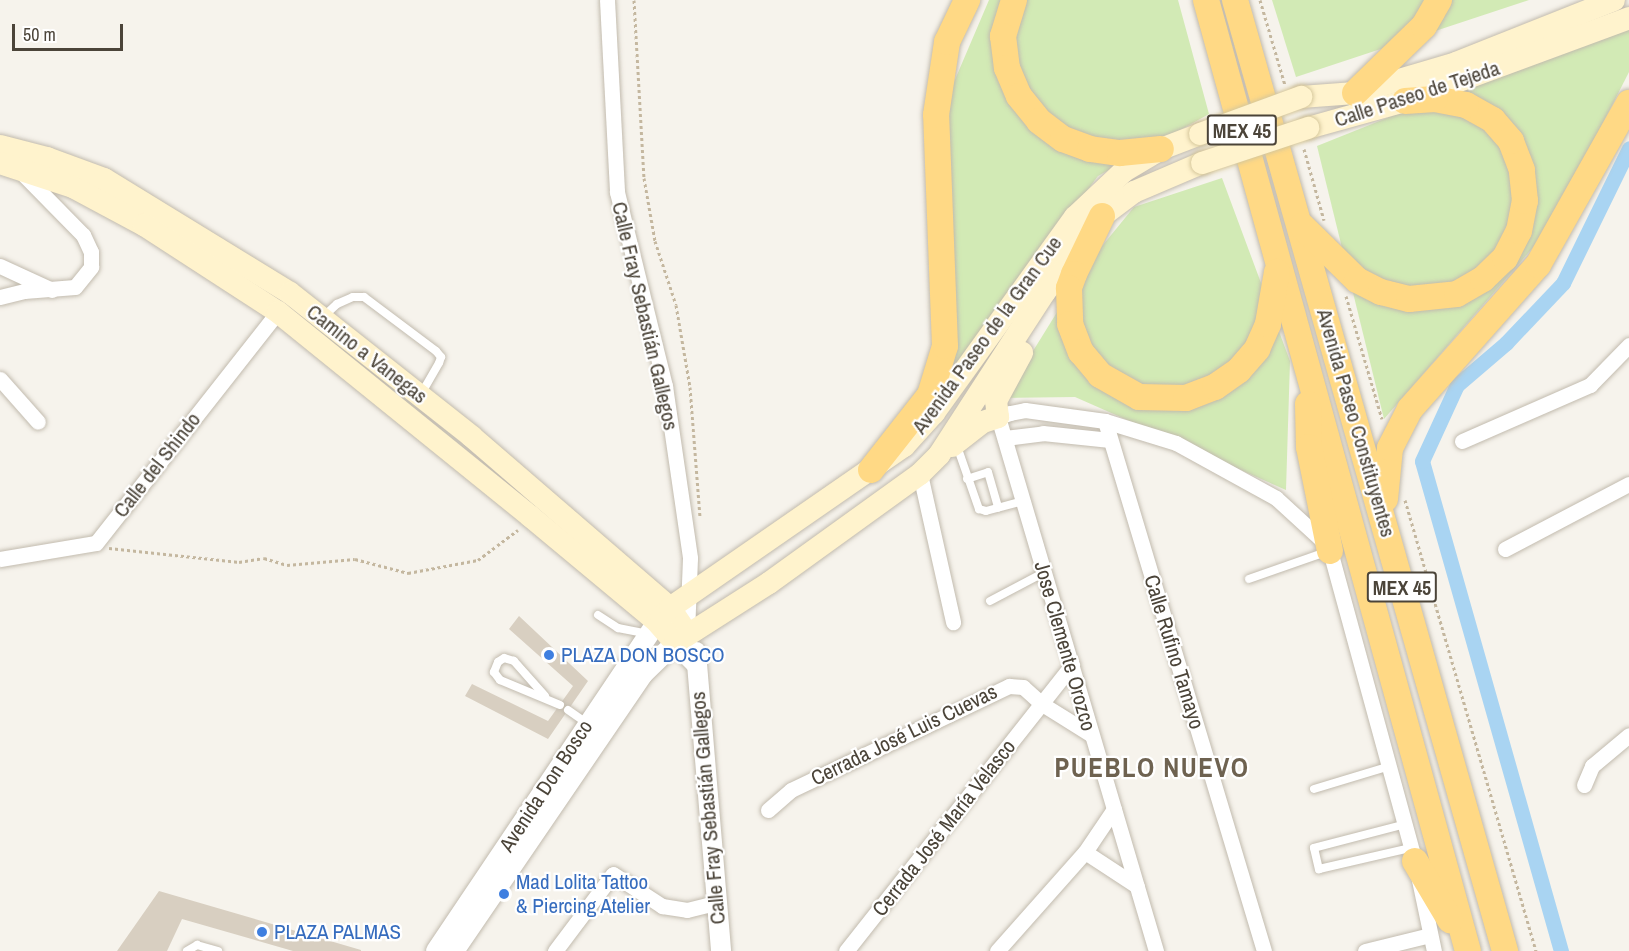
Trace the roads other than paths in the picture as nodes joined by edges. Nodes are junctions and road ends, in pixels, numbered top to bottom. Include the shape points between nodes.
1 (607, 0) edge
2 (967, 0) edge
3 (1014, 0) edge
4 (1192, 0) edge
5 (1235, 0) edge
6 (1249, 0) edge
7 (1439, 0) edge
8 (1614, 0) edge
9 (1210, 12) edge
10 (1629, 18) edge
11 (1245, 33) junction
12 (1355, 93) junction
13 (1405, 101) junction
14 (1629, 103) edge
15 (1200, 134) joint
16 (0, 146) edge
17 (1161, 149) junction
18 (1202, 163) joint
19 (8, 165) edge
20 (54, 191) junction
21 (1102, 216) junction
22 (1300, 224) junction
23 (1279, 260) junction
24 (0, 266) edge
25 (52, 290) junction
26 (1045, 292) junction
27 (0, 297) edge
28 (278, 312) junction
29 (322, 318) junction
30 (1629, 345) edge
31 (1308, 368) junction
32 (0, 379) edge
33 (420, 396) junction
34 (998, 417) junction
35 (1105, 421) junction
36 (38, 422) dead end
37 (1005, 438) junction
38 (1110, 440) junction
39 (1462, 441) dead end
40 (947, 449) junction
41 (871, 470) junction
42 (920, 474) junction
43 (967, 479) junction
44 (1629, 484) edge
45 (1023, 501) junction
46 (998, 508) junction
47 (1384, 523) junction
48 (1505, 549) dead end
49 (1330, 551) junction
50 (0, 559) edge
51 (736, 565) junction
52 (1043, 573) junction
53 (1249, 579) dead end
54 (690, 594) junction
55 (745, 597) junction
56 (990, 601) dead end
57 (598, 615) dead end
58 (659, 621) junction
59 (953, 622) dead end
60 (681, 638) junction
61 (1072, 665) junction
62 (545, 696) junction
63 (1042, 704) junction
64 (560, 705) dead end
65 (568, 710) dead end
66 (594, 728) junction
67 (1090, 734) junction
68 (1629, 735) edge
69 (1387, 767) junction
70 (1584, 785) dead end
71 (1314, 789) dead end
72 (1114, 809) junction
73 (768, 810) dead end
74 (1402, 825) junction
75 (1085, 852) junction
76 (1412, 854) junction
77 (1137, 886) junction
78 (716, 903) junction
79 (1430, 935) junction
80 (1467, 948) edge
81 (187, 951) edge
82 (218, 951) edge
83 (436, 951) edge
84 (454, 951) edge
85 (555, 951) edge
86 (721, 951) edge
87 (846, 951) edge
88 (997, 951) edge
89 (1156, 951) edge
90 (1264, 951) edge
91 (1365, 951) edge
92 (1434, 951) edge
93 (1504, 951) edge

1 - 54 street, Calle Fray Sebastián Gallegos via 617,192 665,386 690,558
2 - 41 highway via 955,20 944,53 936,115 945,346 930,395
3 - 17 highway via 1003,36 1005,60 1019,96 1039,121 1063,138 1090,149 1120,153
4 - 9 highway
5 - 11 highway, Avenida Paseo Constituyentes / MEX 45
6 - 11 highway
7 - 12 highway via 1424,26
8 - 12 main road, Calle Paseo de Tejeda via 1456,63
9 - 23 highway, Avenida Paseo Constituyentes / MEX 45
10 - 13 main road, Calle Paseo de Tejeda
11 - 22 highway, Avenida Paseo Constituyentes / MEX 45
12 - 15 main road, Calle Paseo de Tejeda, bridge via 1301,97
13 - 18 main road, Calle Paseo de Tejeda, bridge
13 - 22 highway via 1435,99 1466,105 1493,120 1511,141 1522,170 1525,201 1519,231 1500,264 1457,294 1425,299 1394,296 1346,272
14 - 47 highway via 1538,265 1410,409 1390,448
15 - 17 main road, Avenida Paseo de la Gran Cue
16 - 29 main road, Camino a Vanegas via 104,179 281,287
17 - 41 main road, Avenida Paseo de la Gran Cue via 1124,171 1075,217 934,413 904,446
18 - 21 main road, Avenida Paseo de la Gran Cue via 1134,192
19 - 20 main road, Camino a Vanegas
20 - 25 street via 83,235 91,252 91,267 75,287
20 - 28 main road, Camino a Vanegas via 144,225
21 - 23 highway via 1069,288 1070,324 1081,352 1095,369 1112,384 1139,397 1186,398 1215,387 1239,370 1257,348 1268,324
21 - 26 main road, Avenida Paseo de la Gran Cue
22 - 47 highway, Avenida Paseo Constituyentes / MEX 45
23 - 31 highway, Avenida Paseo Constituyentes / MEX 45
24 - 25 street
25 - 27 street
26 - 34 main road via 1032,335 996,400
26 - 40 main road, Avenida Paseo de la Gran Cue
28 - 50 street, Calle del Shindo via 96,543
28 - 58 main road, Camino a Vanegas
29 - 33 main road, Camino a Vanegas
29 - 33 lane via 337,304 360,296 436,351 441,357 439,363
30 - 39 street via 1590,385
31 - 49 highway via 1309,447
31 - 80 highway, Avenida Paseo Constituyentes / MEX 45
32 - 36 street
33 - 58 main road, Camino a Vanegas
34 - 35 street via 1025,410
34 - 37 street, Jose Clemente Orozco
34 - 40 main road via 982,422
35 - 38 street, Calle Rufino Tamayo
35 - 49 street via 1176,443 1226,468 1294,512
37 - 38 street via 1043,433
37 - 45 street, Jose Clemente Orozco
38 - 90 street, Calle Rufino Tamayo
40 - 42 main road, Avenida Paseo de la Gran Cue
40 - 43 lane
41 - 51 main road, Avenida Paseo de la Gran Cue
42 - 55 main road, Avenida Paseo de la Gran Cue
42 - 59 street
43 - 46 lane via 979,509
43 - 46 lane via 988,472
44 - 48 street
45 - 46 lane
45 - 52 street, Jose Clemente Orozco
47 - 93 highway, Avenida Paseo Constituyentes / MEX 45
49 - 53 lane
49 - 69 street
51 - 54 main road, Avenida Paseo de la Gran Cue
51 - 55 main road via 726,586 734,597
52 - 56 lane
52 - 61 street, Jose Clemente Orozco
54 - 58 main road, Avenida Paseo de la Gran Cue
54 - 60 street, Calle Fray Sebastián Gallegos
55 - 60 main road, Avenida Paseo de la Gran Cue
57 - 58 lane via 618,628
58 - 60 main road, Camino a Vanegas
58 - 66 street, Avenida Don Bosco
60 - 66 street, Avenida Don Bosco
60 - 78 street, Calle Fray Sebastián Gallegos via 697,654
61 - 63 street, Cerrada José María Velasco
61 - 67 street, Jose Clemente Orozco
62 - 62 lane via 514,661 498,662 495,672 500,680
62 - 64 lane
63 - 67 street
63 - 73 street, Cerrada José Luis Cuevas via 1023,687 1001,688 791,790
63 - 87 street, Cerrada José María Velasco
65 - 66 lane
66 - 83 street, Avenida Don Bosco
66 - 84 street, Avenida Don Bosco
67 - 72 street, Jose Clemente Orozco
68 - 70 street via 1592,766
69 - 71 lane
69 - 74 street
72 - 75 street
72 - 77 street, Jose Clemente Orozco
74 - 76 street
74 - 76 lane via 1314,848 1319,869
75 - 77 street
75 - 88 street
76 - 79 street
76 - 80 highway
77 - 89 street, Jose Clemente Orozco
78 - 85 street via 687,910 662,906 613,874
78 - 86 street, Calle Fray Sebastián Gallegos
79 - 91 street
79 - 92 street
81 - 82 lane via 197,945

